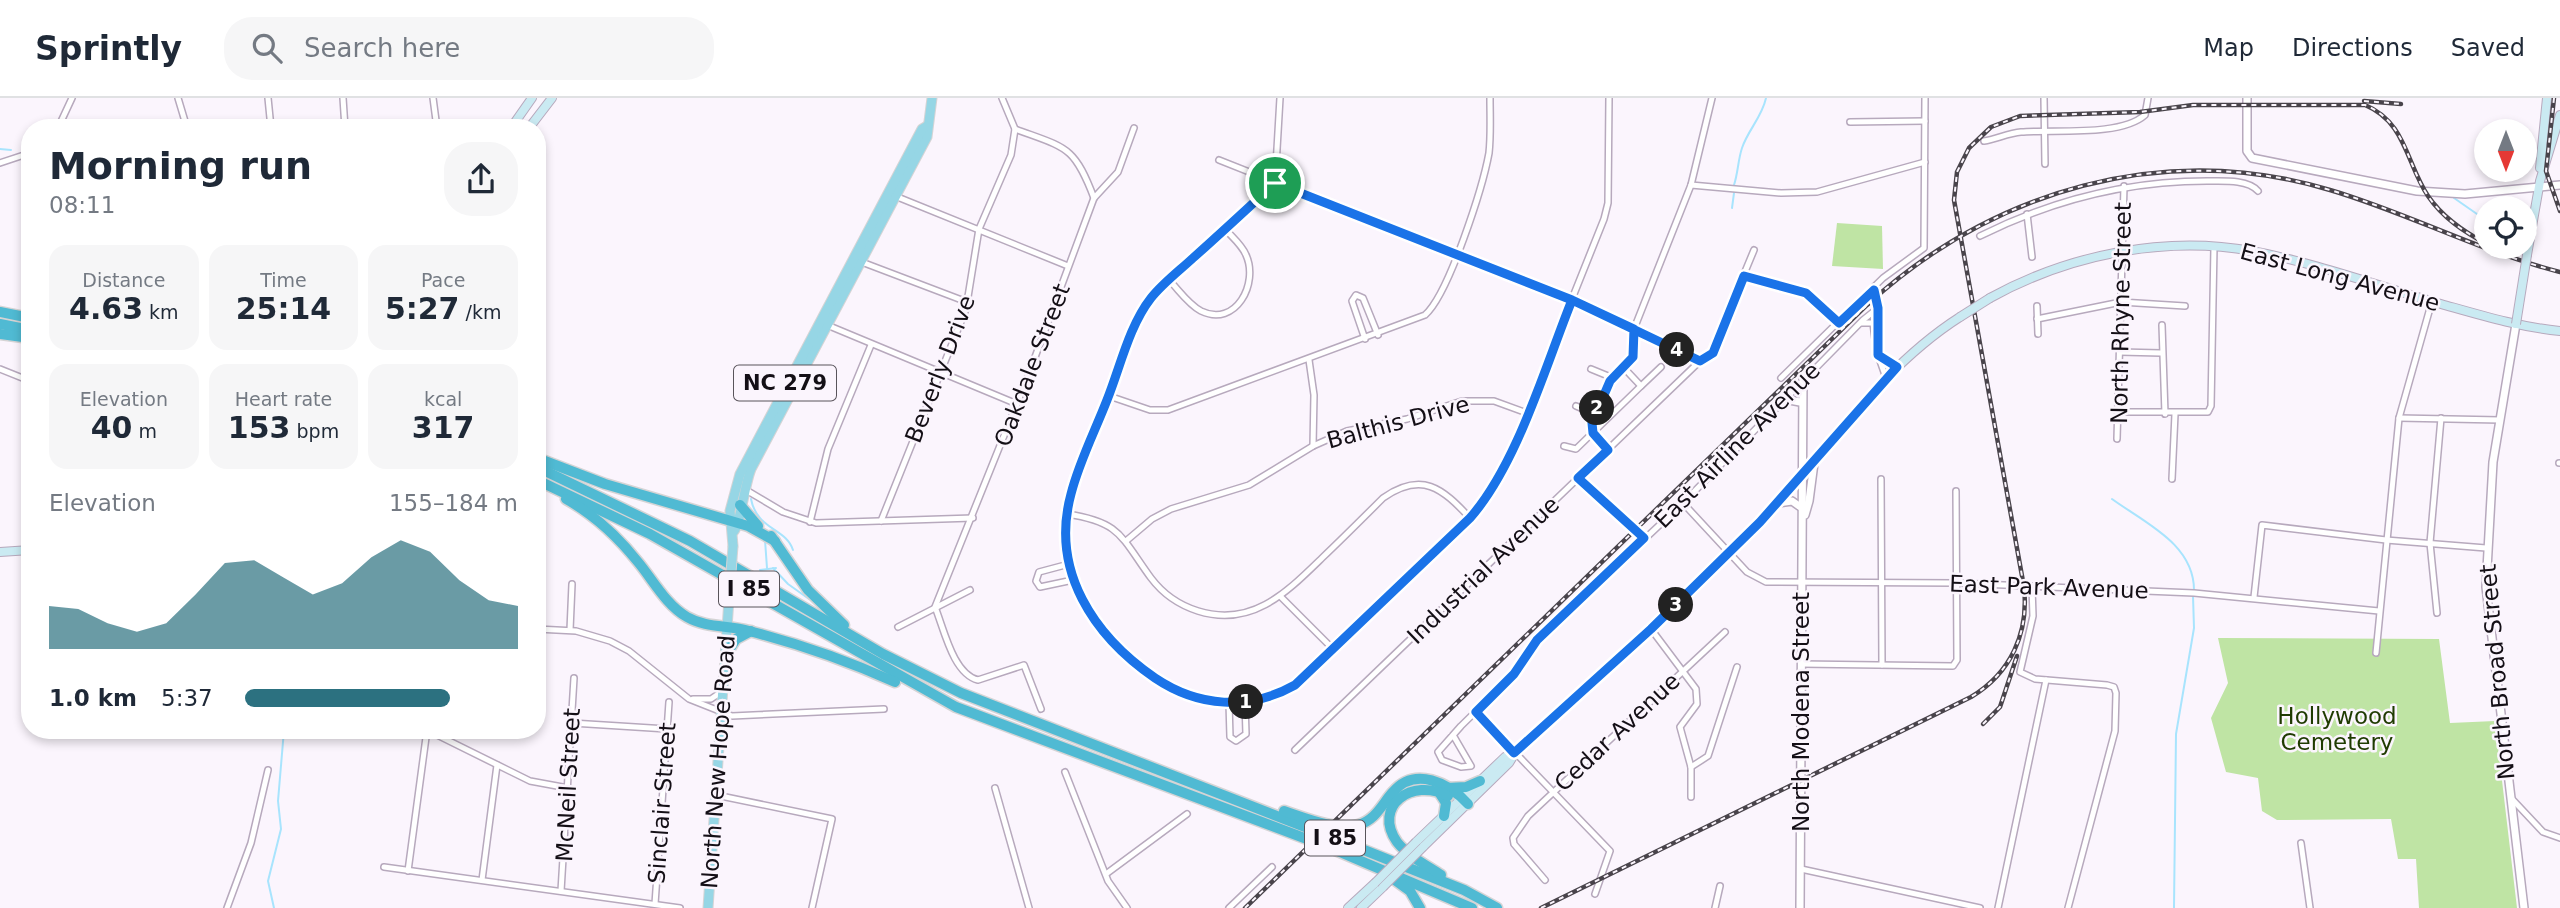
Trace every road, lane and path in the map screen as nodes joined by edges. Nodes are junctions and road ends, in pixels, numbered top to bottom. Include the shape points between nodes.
1 (72, 98) edge
2 (178, 98) edge
3 (268, 98) edge
4 (343, 98) edge
5 (433, 98) edge
6 (532, 98) edge
7 (552, 98) edge
8 (932, 98) edge
9 (1002, 98) edge
10 (1280, 98) edge
11 (1490, 98) edge
12 (1609, 98) edge
13 (1712, 98) edge
14 (1925, 98) edge
15 (2044, 98) edge
16 (2148, 98) edge
17 (2247, 98) edge
18 (2547, 98) edge
19 (2560, 115) edge
20 (62, 119) edge
21 (184, 119) edge
22 (270, 119) edge
23 (344, 119) edge
24 (435, 119) edge
25 (517, 119) edge
26 (536, 119) edge
27 (1925, 121) junction
28 (1850, 122) dead end
29 (1134, 128) dead end
30 (1015, 129) junction
31 (2044, 132) junction
32 (1984, 141) dead end
33 (21, 156) edge
34 (1219, 160) dead end
35 (1925, 162) junction
36 (0, 163) edge
37 (2045, 164) dead end
38 (1275, 183) junction
39 (2539, 184) junction
40 (1691, 185) junction
41 (2124, 186) junction
42 (2560, 186) edge
43 (2258, 191) dead end
44 (891, 194) junction
45 (1094, 198) junction
46 (2027, 214) junction
47 (979, 229) junction
48 (1225, 229) junction
49 (1980, 236) dead end
50 (2214, 247) junction
51 (1754, 250) dead end
52 (2122, 252) junction
53 (1456, 255) junction
54 (2032, 257) dead end
55 (859, 261) junction
56 (1068, 266) junction
57 (1744, 276) junction
58 (1169, 280) junction
59 (1874, 290) junction
60 (1572, 300) junction
61 (2432, 301) junction
62 (967, 302) junction
63 (2121, 302) junction
64 (2036, 306) dead end
65 (2185, 306) dead end
66 (1878, 308) junction
67 (0, 312) edge
68 (21, 316) edge
69 (2037, 319) junction
70 (1839, 323) junction
71 (0, 324) edge
72 (1859, 324) junction
73 (2516, 324) junction
74 (827, 325) junction
75 (2162, 325) dead end
76 (21, 328) edge
77 (1634, 329) junction
78 (2560, 331) edge
79 (0, 334) edge
80 (1378, 334) junction
81 (2038, 334) dead end
82 (21, 337) edge
83 (1365, 339) junction
84 (871, 345) junction
85 (2120, 352) junction
86 (2161, 353) junction
87 (1878, 355) junction
88 (1309, 359) junction
89 (1700, 361) junction
90 (1897, 367) junction
91 (1624, 368) junction
92 (1661, 368) dead end
93 (0, 369) edge
94 (1591, 369) dead end
95 (940, 374) junction
96 (21, 377) edge
97 (1613, 378) junction
98 (1781, 378) dead end
99 (1886, 378) junction
100 (1803, 380) junction
101 (1641, 386) junction
102 (1109, 396) junction
103 (1784, 399) junction
104 (1800, 402) junction
105 (1017, 404) junction
106 (1576, 406) dead end
107 (2119, 412) junction
108 (1527, 413) junction
109 (1595, 414) junction
110 (2165, 414) junction
111 (2175, 414) junction
112 (2399, 418) junction
113 (2441, 418) junction
114 (2500, 420) junction
115 (1593, 433) junction
116 (2117, 439) dead end
117 (1313, 446) junction
118 (1564, 446) dead end
119 (1608, 450) junction
120 (546, 461) edge
121 (1814, 463) junction
122 (546, 471) edge
123 (1802, 477) junction
124 (1578, 478) junction
125 (1881, 479) dead end
126 (2172, 479) dead end
127 (546, 486) edge
128 (546, 487) edge
129 (743, 489) junction
130 (1956, 491) dead end
131 (1810, 501) junction
132 (1682, 503) junction
133 (1778, 503) junction
134 (740, 505) junction
135 (1803, 512) junction
136 (1067, 514) junction
137 (973, 518) junction
138 (1470, 518) junction
139 (881, 520) junction
140 (810, 522) junction
141 (734, 525) junction
142 (1644, 538) junction
143 (2386, 540) junction
144 (775, 541) junction
145 (1126, 541) junction
146 (2430, 543) junction
147 (2486, 548) junction
148 (21, 551) edge
149 (0, 552) edge
150 (1729, 554) junction
151 (1069, 564) junction
152 (1073, 580) junction
153 (1880, 582) junction
154 (1802, 583) junction
155 (1956, 583) junction
156 (572, 584) dead end
157 (2032, 587) junction
158 (970, 590) dead end
159 (1281, 597) junction
160 (2254, 597) junction
161 (936, 607) junction
162 (2379, 611) junction
163 (2437, 612) dead end
164 (727, 627) junction
165 (898, 627) dead end
166 (546, 629) edge
167 (1651, 629) junction
168 (570, 630) junction
169 (751, 631) junction
170 (1726, 632) dead end
171 (865, 643) junction
172 (1334, 650) junction
173 (727, 653) junction
174 (2376, 653) dead end
175 (1801, 664) junction
176 (1882, 666) junction
177 (1737, 667) dead end
178 (1684, 669) junction
179 (574, 678) dead end
180 (2046, 680) junction
181 (724, 690) junction
182 (689, 699) junction
183 (669, 702) dead end
184 (1245, 702) junction
185 (1229, 703) junction
186 (956, 707) junction
187 (884, 709) dead end
188 (1041, 709) dead end
189 (1476, 712) junction
190 (722, 714) junction
191 (572, 723) junction
192 (667, 729) junction
193 (1453, 735) junction
194 (426, 739) edge
195 (445, 739) edge
196 (1296, 750) dead end
197 (1514, 753) junction
198 (497, 765) junction
199 (1691, 767) junction
200 (268, 770) dead end
201 (1066, 772) dead end
202 (1480, 780) junction
203 (1204, 787) junction
204 (568, 788) junction
205 (995, 789) dead end
206 (1442, 789) junction
207 (1553, 792) junction
208 (2508, 793) junction
209 (716, 795) junction
210 (1691, 797) dead end
211 (1463, 803) junction
212 (1187, 814) dead end
213 (1444, 816) junction
214 (2560, 838) edge
215 (2301, 843) dead end
216 (1419, 845) junction
217 (1374, 865) junction
218 (384, 867) dead end
219 (1272, 867) dead end
220 (1801, 869) junction
221 (408, 871) junction
222 (1105, 874) junction
223 (482, 880) junction
224 (1545, 880) dead end
225 (1379, 885) junction
226 (1720, 886) dead end
227 (1464, 890) junction
228 (561, 891) junction
229 (1595, 894) dead end
230 (655, 904) junction
231 (227, 908) edge
232 (680, 908) edge
233 (708, 908) edge
234 (811, 908) edge
235 (1029, 908) edge
236 (1127, 908) edge
237 (1229, 908) edge
238 (1348, 908) edge
239 (1361, 908) edge
240 (1420, 908) edge
241 (1472, 908) edge
242 (1497, 908) edge
243 (1715, 908) edge
244 (1800, 908) edge
245 (1980, 908) edge
246 (1997, 908) edge
247 (2068, 908) edge
248 (2310, 908) edge
249 (2524, 908) edge

1 - 20 street
2 - 21 street
3 - 22 street
4 - 23 street
5 - 24 street
6 - 25 main road
7 - 26 main road
8 - 44 main road, North New Hope Road / NC 279 via 927,126
9 - 30 street
10 - 38 street
11 - 53 street via 1487,161
12 - 60 street via 1608,202
13 - 40 street
14 - 27 street, East Airline Avenue
15 - 31 street
16 - 31 street via 2145,115 2132,123
17 - 39 street via 2249,156 2417,191 2465,194
18 - 39 main road
19 - 39 main road
27 - 28 street
27 - 35 street, East Airline Avenue
29 - 45 street, Oakdale Street via 1118,172
30 - 45 street via 1072,153
30 - 47 street, Beverly Drive via 1004,175
31 - 32 street via 2019,132
31 - 37 street
33 - 36 street
34 - 38 street
35 - 40 street via 1808,193
35 - 59 street, East Airline Avenue via 1926,244
38 - 48 street
38 - 53 street
39 - 42 street
39 - 73 main road, North Broad Street, bridge
40 - 77 street
41 - 43 street via 2216,181 2247,184
41 - 46 street
41 - 52 street, North Rhyne Street
44 - 47 street
44 - 55 main road, North New Hope Road via 888,209
44 - 141 main road, North New Hope Road / NC 279 via 740,474
45 - 56 street, Oakdale Street
46 - 49 street
46 - 54 street
47 - 56 street
47 - 62 street, Beverly Drive
48 - 58 street
48 - 58 street via 1247,257 1249,289 1242,301 1227,312 1206,313
50 - 52 main road, East Long Avenue
50 - 61 main road, East Long Avenue via 2276,256
50 - 111 street via 2211,406 2208,412
51 - 57 street, Industrial Avenue
52 - 63 street, North Rhyne Street
52 - 90 main road, East Long Avenue, bridge via 2059,267 1990,298
53 - 60 street
53 - 80 street via 1430,311
55 - 62 street
55 - 74 main road, North New Hope Road
56 - 105 street, Oakdale Street
57 - 70 street via 1806,293
57 - 89 street, Industrial Avenue via 1713,353
58 - 102 street via 1146,306
59 - 66 street
59 - 70 street, East Airline Avenue
60 - 77 street
60 - 108 street
61 - 73 main road, East Long Avenue
61 - 112 street
62 - 95 street, Beverly Drive
63 - 65 street
63 - 69 street
63 - 85 street, North Rhyne Street
64 - 69 street
66 - 72 street, East Airline Avenue
66 - 87 street
67 - 68 highway
69 - 81 street
70 - 98 street, East Airline Avenue
71 - 76 highway
72 - 87 street via 1867,321 1874,325
72 - 100 street, East Airline Avenue
73 - 78 main road, East Long Avenue
73 - 114 street, North Broad Street
74 - 84 street
74 - 129 main road, North New Hope Road
75 - 86 street
77 - 89 street
77 - 91 street via 1633,357
79 - 82 highway
80 - 83 street
80 - 83 street via 1363,298 1356,295 1352,302
83 - 88 street
84 - 95 street
84 - 140 street via 828,449
85 - 86 street
85 - 107 street, North Rhyne Street
86 - 110 street via 2165,357
87 - 90 street
87 - 99 street
88 - 102 street via 1168,410 1150,410
88 - 117 street
89 - 119 street, Industrial Avenue
90 - 99 main road, East Long Avenue
91 - 97 street
91 - 101 street
92 - 101 street
93 - 96 street
94 - 97 street
95 - 105 street
95 - 139 street, Beverly Drive
97 - 109 street
99 - 121 main road, East Long Avenue
100 - 103 street, East Airline Avenue
100 - 104 street, North Modena Street
101 - 115 street
102 - 136 street via 1075,481
103 - 104 street
103 - 132 street, East Airline Avenue
104 - 123 street, North Modena Street
105 - 137 street, Oakdale Street
106 - 109 street
107 - 110 street
107 - 116 street, North Rhyne Street
108 - 117 street, Balthis Drive via 1494,401 1462,401 1407,419 1347,431
108 - 138 street via 1500,478
109 - 115 street
110 - 111 street
111 - 126 street
112 - 113 street
112 - 143 street
113 - 114 street
113 - 146 street
114 - 147 street, North Broad Street
115 - 118 street via 1576,449
115 - 119 street
117 - 145 street, Balthis Drive via 1249,485 1171,509
119 - 124 street, Industrial Avenue
120 - 141 highway
121 - 123 main road, East Long Avenue
121 - 131 street, North Modena Street
122 - 171 highway, I 85 via 690,541
123 - 131 street, North Modena Street
123 - 133 main road, East Long Avenue
123 - 135 street, North Modena Street
124 - 142 street
124 - 196 street, Industrial Avenue
125 - 153 street
127 - 186 highway, I 85 via 650,534
128 - 164 highway via 607,529 680,612 701,623
129 - 134 main road, North New Hope Road
129 - 140 street
130 - 155 street
131 - 135 street, North Modena Street
132 - 142 street, East Airline Avenue
132 - 150 street, East Park Avenue
133 - 135 street via 1792,501
133 - 150 main road, East Long Avenue
134 - 141 main road, North New Hope Road
134 - 144 highway
135 - 154 street, North Modena Street
136 - 145 street via 1103,522
136 - 151 street
137 - 139 street
137 - 161 street, Oakdale Street
138 - 159 street via 1450,496 1434,487 1399,488 1383,498
138 - 172 street
139 - 140 street
141 - 144 highway
141 - 164 main road, North New Hope Road / NC 279, bridge
142 - 189 street, East Airline Avenue via 1537,640 1514,674
143 - 146 street
143 - 160 street via 2262,525
143 - 162 street
144 - 171 highway via 818,601
145 - 159 street via 1161,590 1193,609 1235,615
146 - 147 street
146 - 163 street
147 - 208 street, North Broad Street via 2486,601
148 - 149 main road
150 - 154 street, East Park Avenue via 1759,580
150 - 167 main road, East Long Avenue
151 - 152 street
151 - 152 street via 1038,572 1035,580 1043,588
152 - 185 street via 1095,623 1152,676 1189,696
153 - 154 street, East Park Avenue
153 - 155 street, East Park Avenue
153 - 176 street
154 - 175 street, North Modena Street
155 - 157 street, East Park Avenue
155 - 176 street via 1957,660 1953,666
156 - 168 street
157 - 160 street, East Park Avenue
157 - 180 street via 2033,616 2020,672
158 - 161 street
159 - 172 street
160 - 162 street, East Park Avenue
161 - 165 street
161 - 188 street via 963,671 978,680 1024,665
162 - 174 street
164 - 169 highway
164 - 173 main road, North New Hope Road / NC 279
166 - 168 street
167 - 178 street
167 - 197 main road, East Long Avenue
168 - 182 street via 619,646
169 - 173 highway via 736,639
169 - 186 highway via 841,659
170 - 178 street, Cedar Avenue
171 - 203 highway, I 85 via 972,698
172 - 184 street via 1295,685
173 - 181 main road, North New Hope Road / NC 279
175 - 176 street
175 - 220 street, North Modena Street
177 - 199 street via 1712,747 1703,762
178 - 199 street via 1698,696 1680,727
178 - 207 street, Cedar Avenue
179 - 191 street, McNeil Street
180 - 246 street
180 - 247 street via 2114,687 2117,708 2115,731
181 - 182 street via 711,699
181 - 190 main road, North New Hope Road / NC 279
182 - 190 street
183 - 192 street, Sinclair Street
184 - 185 street
184 - 185 street via 1246,734 1236,741 1230,737
186 - 217 highway, I 85
187 - 190 street via 752,718
189 - 193 street, East Airline Avenue
189 - 197 street
190 - 209 main road, North New Hope Road / NC 279
191 - 192 street
191 - 204 street, McNeil Street
192 - 230 street, Sinclair Street
193 - 193 street, East Airline Avenue via 1438,752 1442,760 1471,766
194 - 221 street
195 - 198 street
197 - 202 main road
197 - 207 street
197 - 211 main road via 1509,763
198 - 204 street via 538,784
198 - 223 street
199 - 210 street
200 - 231 street via 251,844
201 - 222 street
202 - 206 highway via 1466,788
202 - 211 main road
203 - 206 highway via 1348,827 1373,818 1398,787 1411,780 1431,779
203 - 227 highway, I 85
204 - 228 street, McNeil Street
205 - 235 street
206 - 211 highway
206 - 213 highway
206 - 227 highway via 1422,788 1403,795 1394,807 1392,829 1406,851
207 - 224 street, Cedar Avenue via 1513,838 1517,850
207 - 229 street via 1610,851
208 - 214 street via 2537,827
208 - 249 street, North Broad Street
209 - 233 main road, North New Hope Road / NC 279
209 - 234 street via 832,819
211 - 213 main road
211 - 216 main road
212 - 222 street
213 - 216 main road
215 - 248 street
216 - 225 main road, bridge
217 - 240 highway via 1410,891
217 - 241 highway, I 85
218 - 221 street
219 - 237 street
220 - 244 street, North Modena Street
220 - 245 street
221 - 223 street
222 - 236 street
223 - 228 street
225 - 238 main road
225 - 239 main road
226 - 243 street
227 - 242 highway, I 85
228 - 230 street
230 - 232 street

